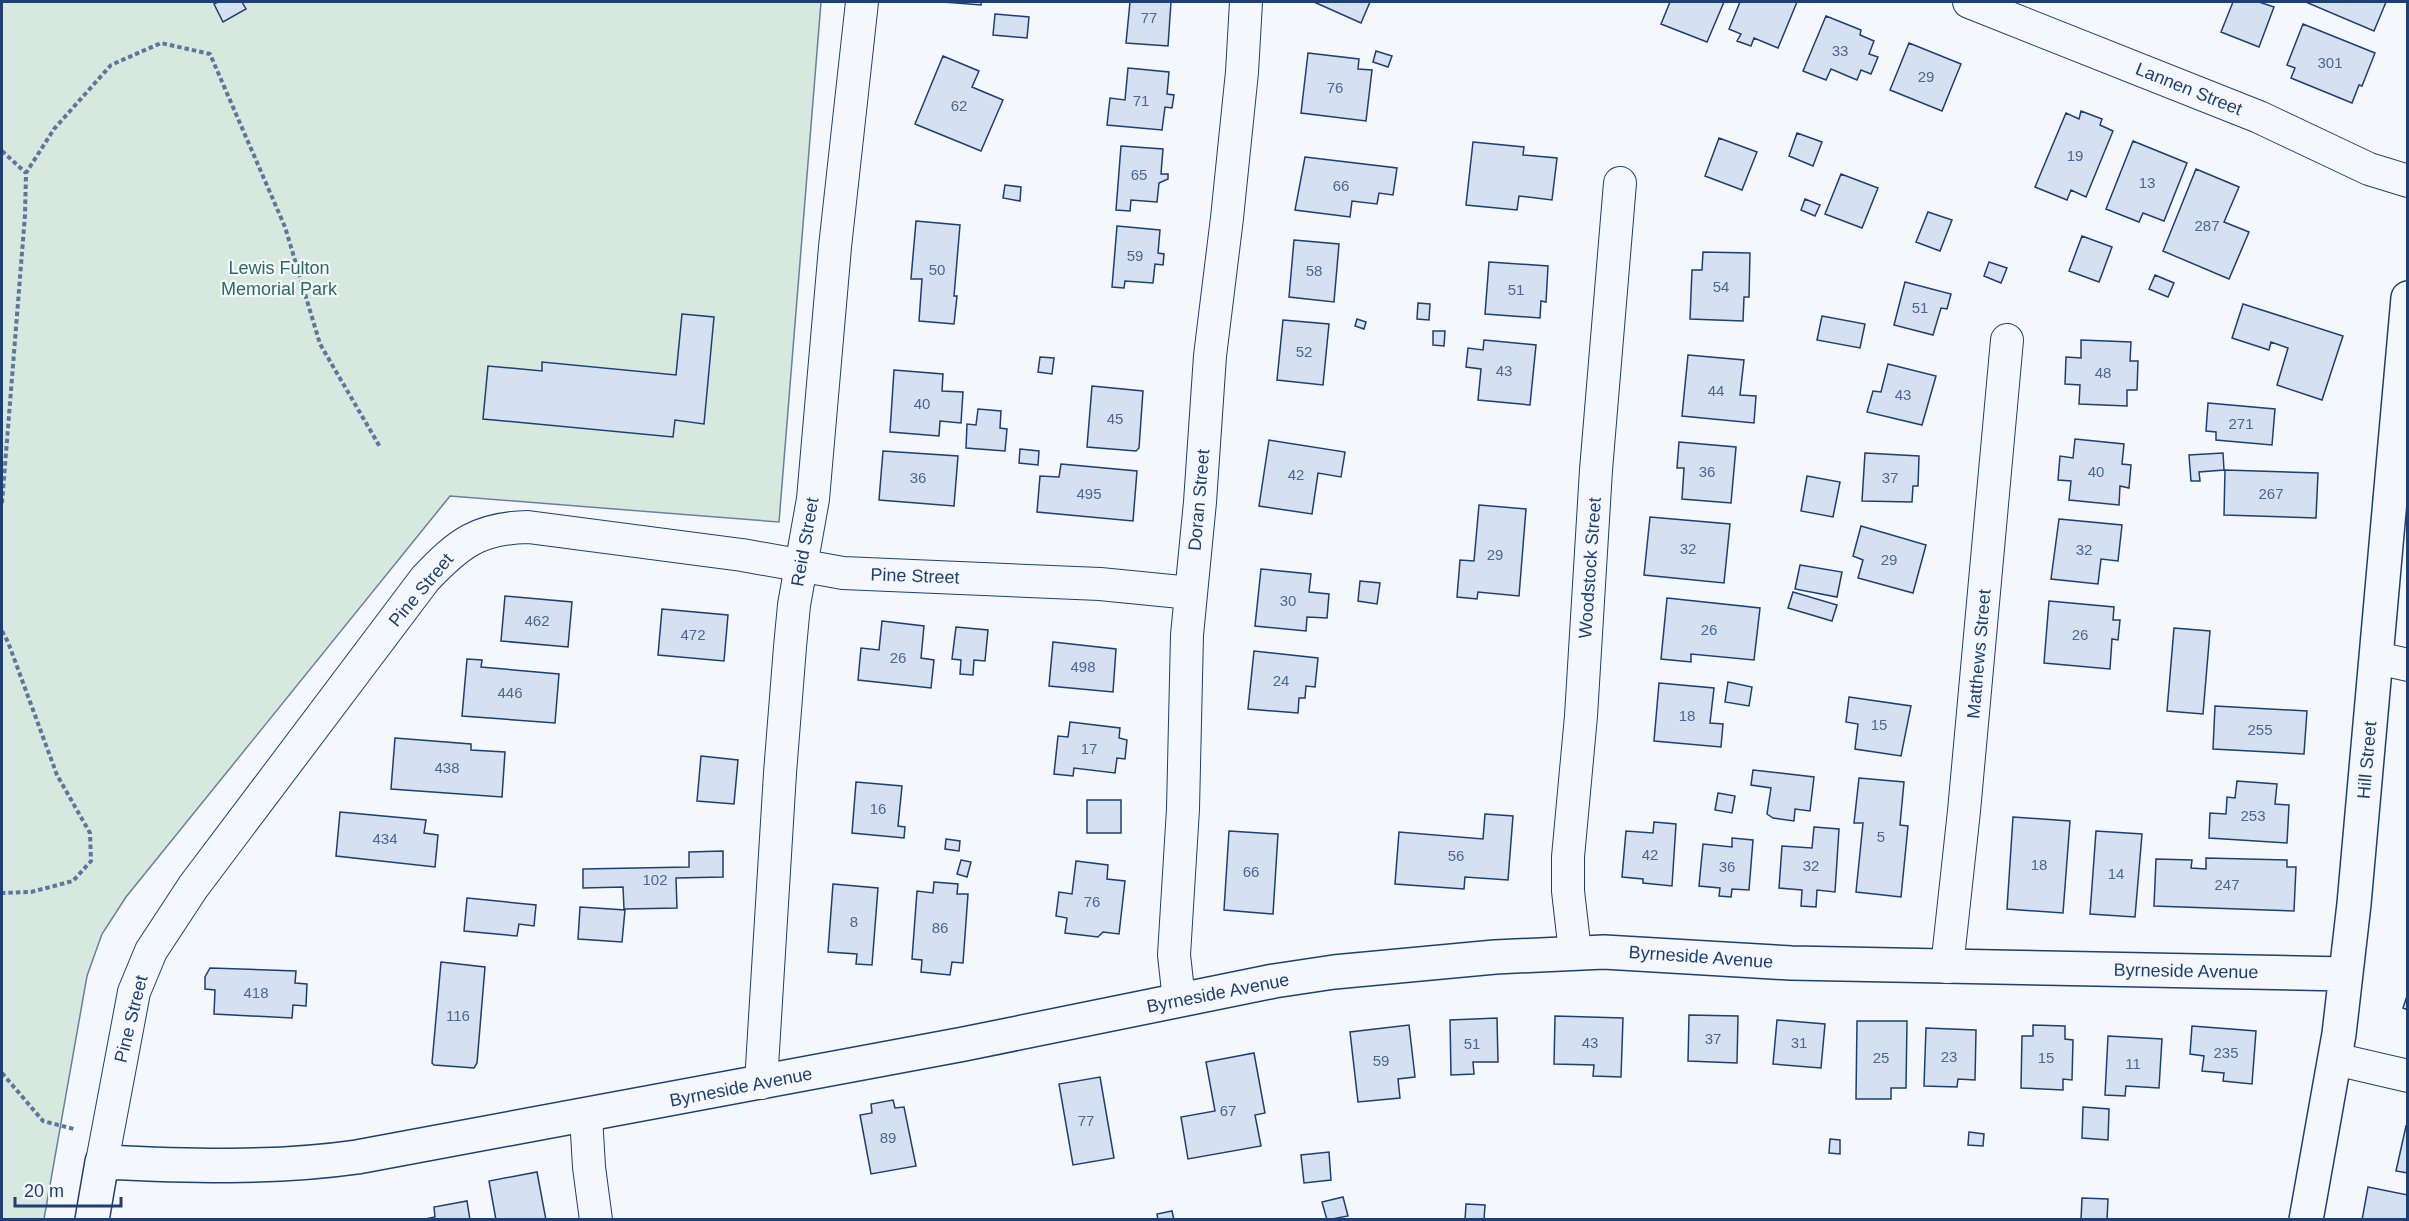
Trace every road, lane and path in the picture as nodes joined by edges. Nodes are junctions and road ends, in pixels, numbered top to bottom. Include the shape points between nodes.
1 (862, 2) edge
2 (1246, 2) edge
3 (1969, 2) edge
4 (2, 151) edge
5 (26, 173) junction
6 (2408, 181) edge
7 (1620, 183) dead end
8 (2408, 298) edge
9 (2007, 340) dead end
10 (380, 447) dead end
11 (2, 503) edge
12 (802, 567) junction
13 (1191, 593) junction
14 (2, 631) edge
15 (2392, 662) edge
16 (2, 893) edge
17 (1575, 952) junction
18 (1947, 967) junction
19 (2346, 974) junction
20 (1179, 1000) junction
21 (2335, 1059) junction
22 (2, 1073) edge
23 (2408, 1076) edge
24 (761, 1083) junction
25 (586, 1116) junction
26 (75, 1130) dead end
27 (102, 1162) junction
28 (92, 1220) edge
29 (596, 1220) edge
30 (2306, 1220) edge

1 - 12 street, Reid Street via 813,499
2 - 13 street, Doran Street via 1242,72 1210,356
3 - 6 street, Lannen Street via 2259,117 2369,169
4 - 5 path
5 - 10 path via 54,129 111,65 161,43 210,54 285,227 320,344
5 - 11 path
7 - 17 street, Woodstock Street via 1568,857
8 - 15 street, Hill Street
9 - 18 street, Matthews Street
12 - 13 street, Pine Street via 843,573 1100,584
12 - 24 street, Reid Street via 794,605 786,693
12 - 27 street, Pine Street via 742,555 528,527 495,529 456,548 425,579 193,886 151,951 134,992
13 - 20 street, Doran Street via 1174,955
14 - 16 path via 57,775 90,833 91,861 73,881 31,892
15 - 19 street, Hill Street
17 - 18 street, Byrneside Avenue
17 - 20 street, Byrneside Avenue via 1334,972
18 - 19 street, Byrneside Avenue
19 - 21 street, Hill Street
20 - 24 street, Byrneside Avenue
21 - 23 street
21 - 30 street, Hill Street
22 - 26 path via 43,1121
24 - 25 street, Byrneside Avenue
25 - 27 street, Byrneside Avenue via 322,1162 233,1167
25 - 29 street
27 - 28 street, Pine Street

